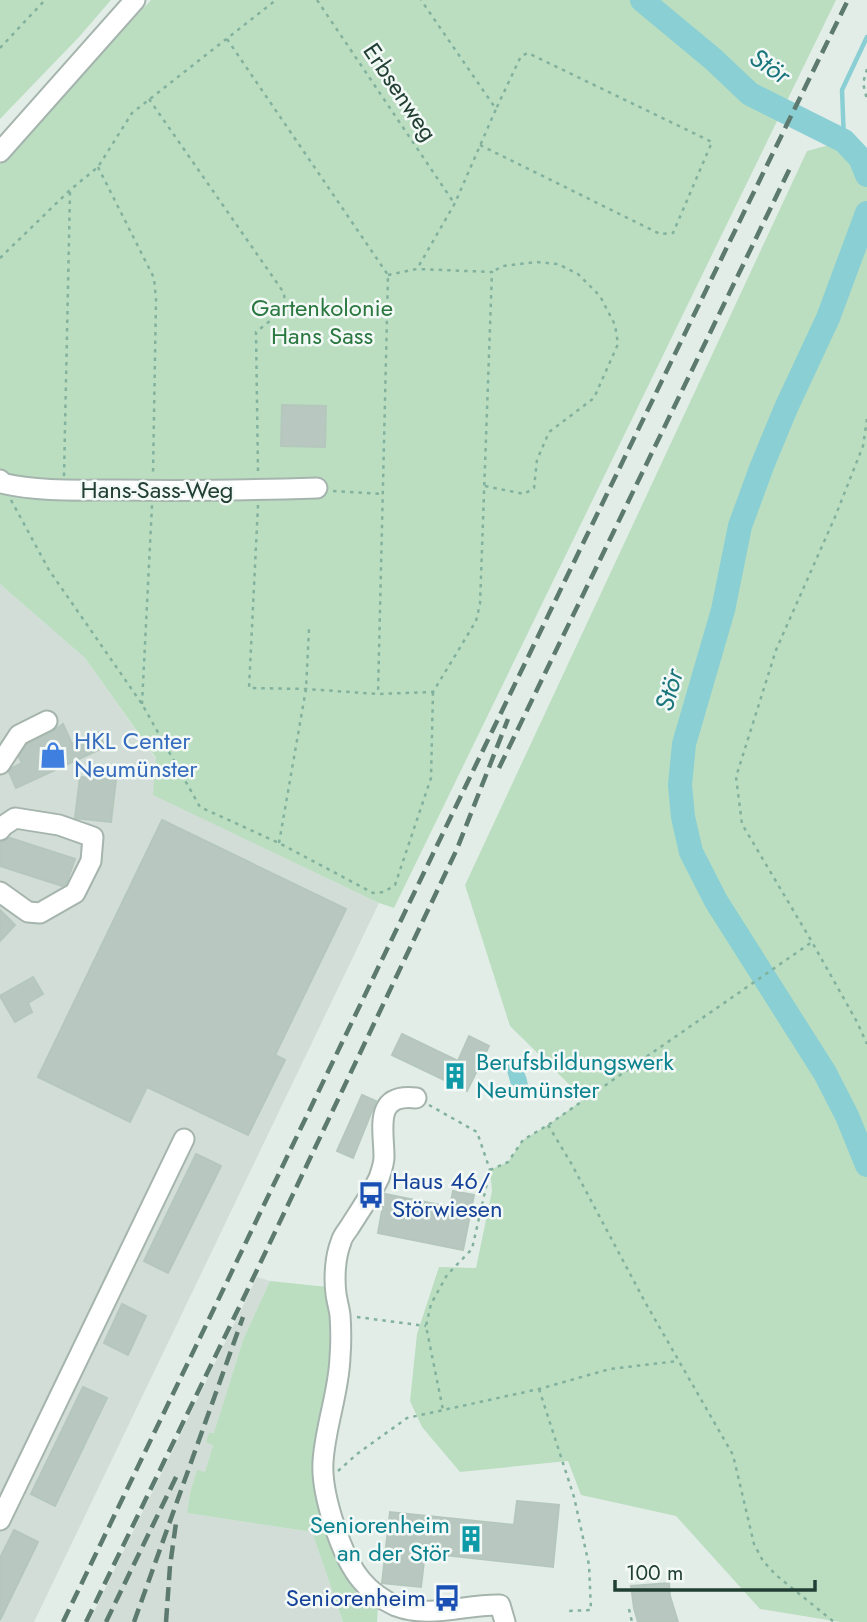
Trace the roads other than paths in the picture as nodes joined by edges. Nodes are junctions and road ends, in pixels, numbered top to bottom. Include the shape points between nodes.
1 (135, 0) edge
2 (0, 152) edge
3 (1, 482) edge
4 (317, 488) road end
5 (47, 720) dead end
6 (0, 764) edge
7 (0, 830) edge
8 (0, 892) edge
9 (416, 1098) road end
10 (184, 1139) dead end
11 (0, 1520) edge
12 (503, 1613) edge

1 - 2 street
3 - 4 street, Hans-Sass-Weg via 64,490
5 - 6 street via 19,734
7 - 8 street via 15,818 59,825 93,837 91,861 75,893 40,913 28,912
9 - 12 street via 405,1096 386,1107 379,1178 341,1241 336,1268 340,1360 323,1461 324,1487 347,1555 360,1579 377,1595 411,1610 429,1612 482,1604
10 - 11 street

